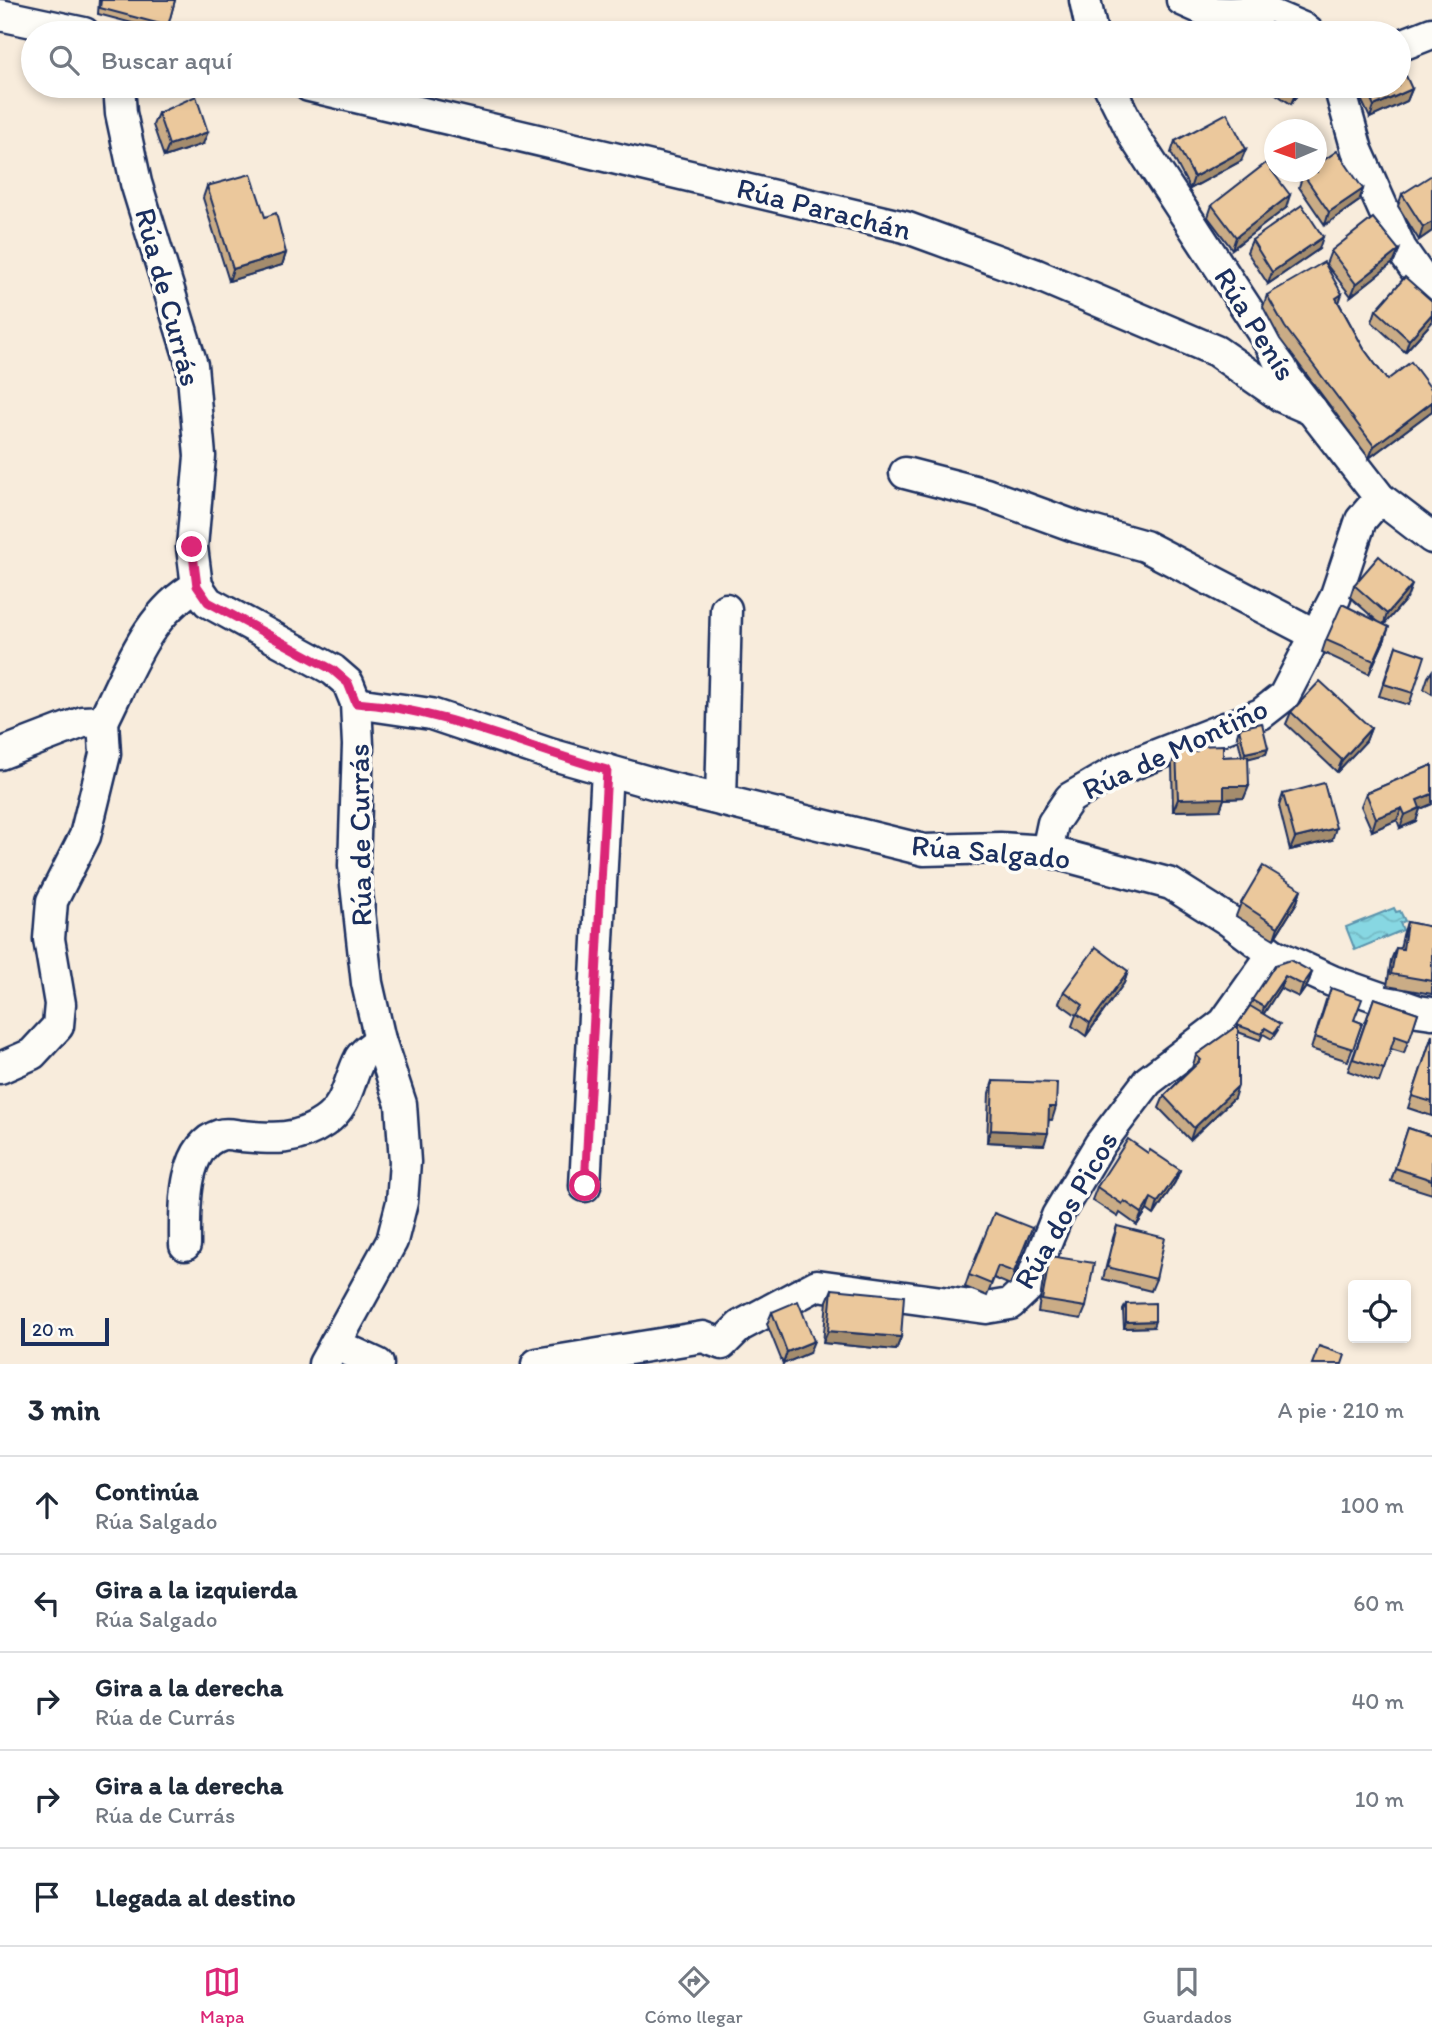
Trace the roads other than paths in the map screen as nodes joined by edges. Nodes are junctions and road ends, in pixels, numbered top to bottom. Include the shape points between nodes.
1 (1085, 0) edge
2 (1182, 0) edge
3 (0, 15) edge
4 (28, 21) edge
5 (1089, 21) edge
6 (1286, 21) edge
7 (1432, 33) edge
8 (1411, 41) edge
9 (120, 98) edge
10 (360, 98) edge
11 (1115, 98) edge
12 (1342, 98) edge
13 (1432, 293) edge
14 (1312, 410) junction
15 (905, 473) dead end
16 (1380, 498) junction
17 (1432, 538) edge
18 (197, 586) junction
19 (726, 608) dead end
20 (1316, 635) junction
21 (356, 703) junction
22 (103, 721) junction
23 (0, 754) edge
24 (607, 770) junction
25 (722, 800) junction
26 (1047, 851) junction
27 (1273, 954) junction
28 (1432, 1013) edge
29 (380, 1040) junction
30 (0, 1068) edge
31 (585, 1186) dead end
32 (185, 1245) dead end
33 (330, 1354) edge
34 (721, 1354) edge
35 (378, 1364) edge
36 (537, 1364) edge

1 - 5 street
2 - 6 street via 1209,12 1263,12
3 - 4 street
7 - 8 street
9 - 18 street, Rúa de Currás via 136,183 192,365 200,456 192,547
10 - 14 street, Rúa Parachán via 905,227 1037,275 1216,351 1282,397
11 - 14 street, Rúa Penís via 1135,138 1272,347 1286,377
12 - 13 street via 1357,150 1401,249
14 - 16 street, Rúa Penís
15 - 20 street via 1146,546
16 - 17 street, Rúa Penís
16 - 20 street, Rúa de Montiño via 1361,520 1335,598
18 - 21 street, Rúa de Currás via 208,602 333,670 348,683
18 - 22 street via 179,596 152,625
19 - 25 street
20 - 26 street, Rúa de Montiño via 1284,696 1261,714 1118,771 1070,798 1053,823
21 - 24 street, Rúa Salgado via 431,714
21 - 29 street, Rúa de Currás via 354,866 367,983
22 - 23 street via 83,722
22 - 30 street via 105,754 85,836 52,901 49,939 60,1004 58,1026 32,1054
24 - 25 street, Rúa Salgado
24 - 31 street
25 - 26 street, Rúa Salgado via 924,850
26 - 27 street, Rúa Salgado via 1171,884
27 - 28 street, Rúa Salgado via 1332,981
27 - 34 street, Rúa dos Picos via 1224,1023 1148,1081 1108,1133 1057,1216 1029,1286 1010,1304 986,1308 817,1285 740,1326
29 - 32 street via 361,1056 347,1096 326,1121 298,1137 222,1134 206,1143 191,1164
29 - 33 street, Rúa de Currás via 401,1104 402,1202 392,1241
33 - 35 street
34 - 36 street, Rúa dos Picos via 703,1337

